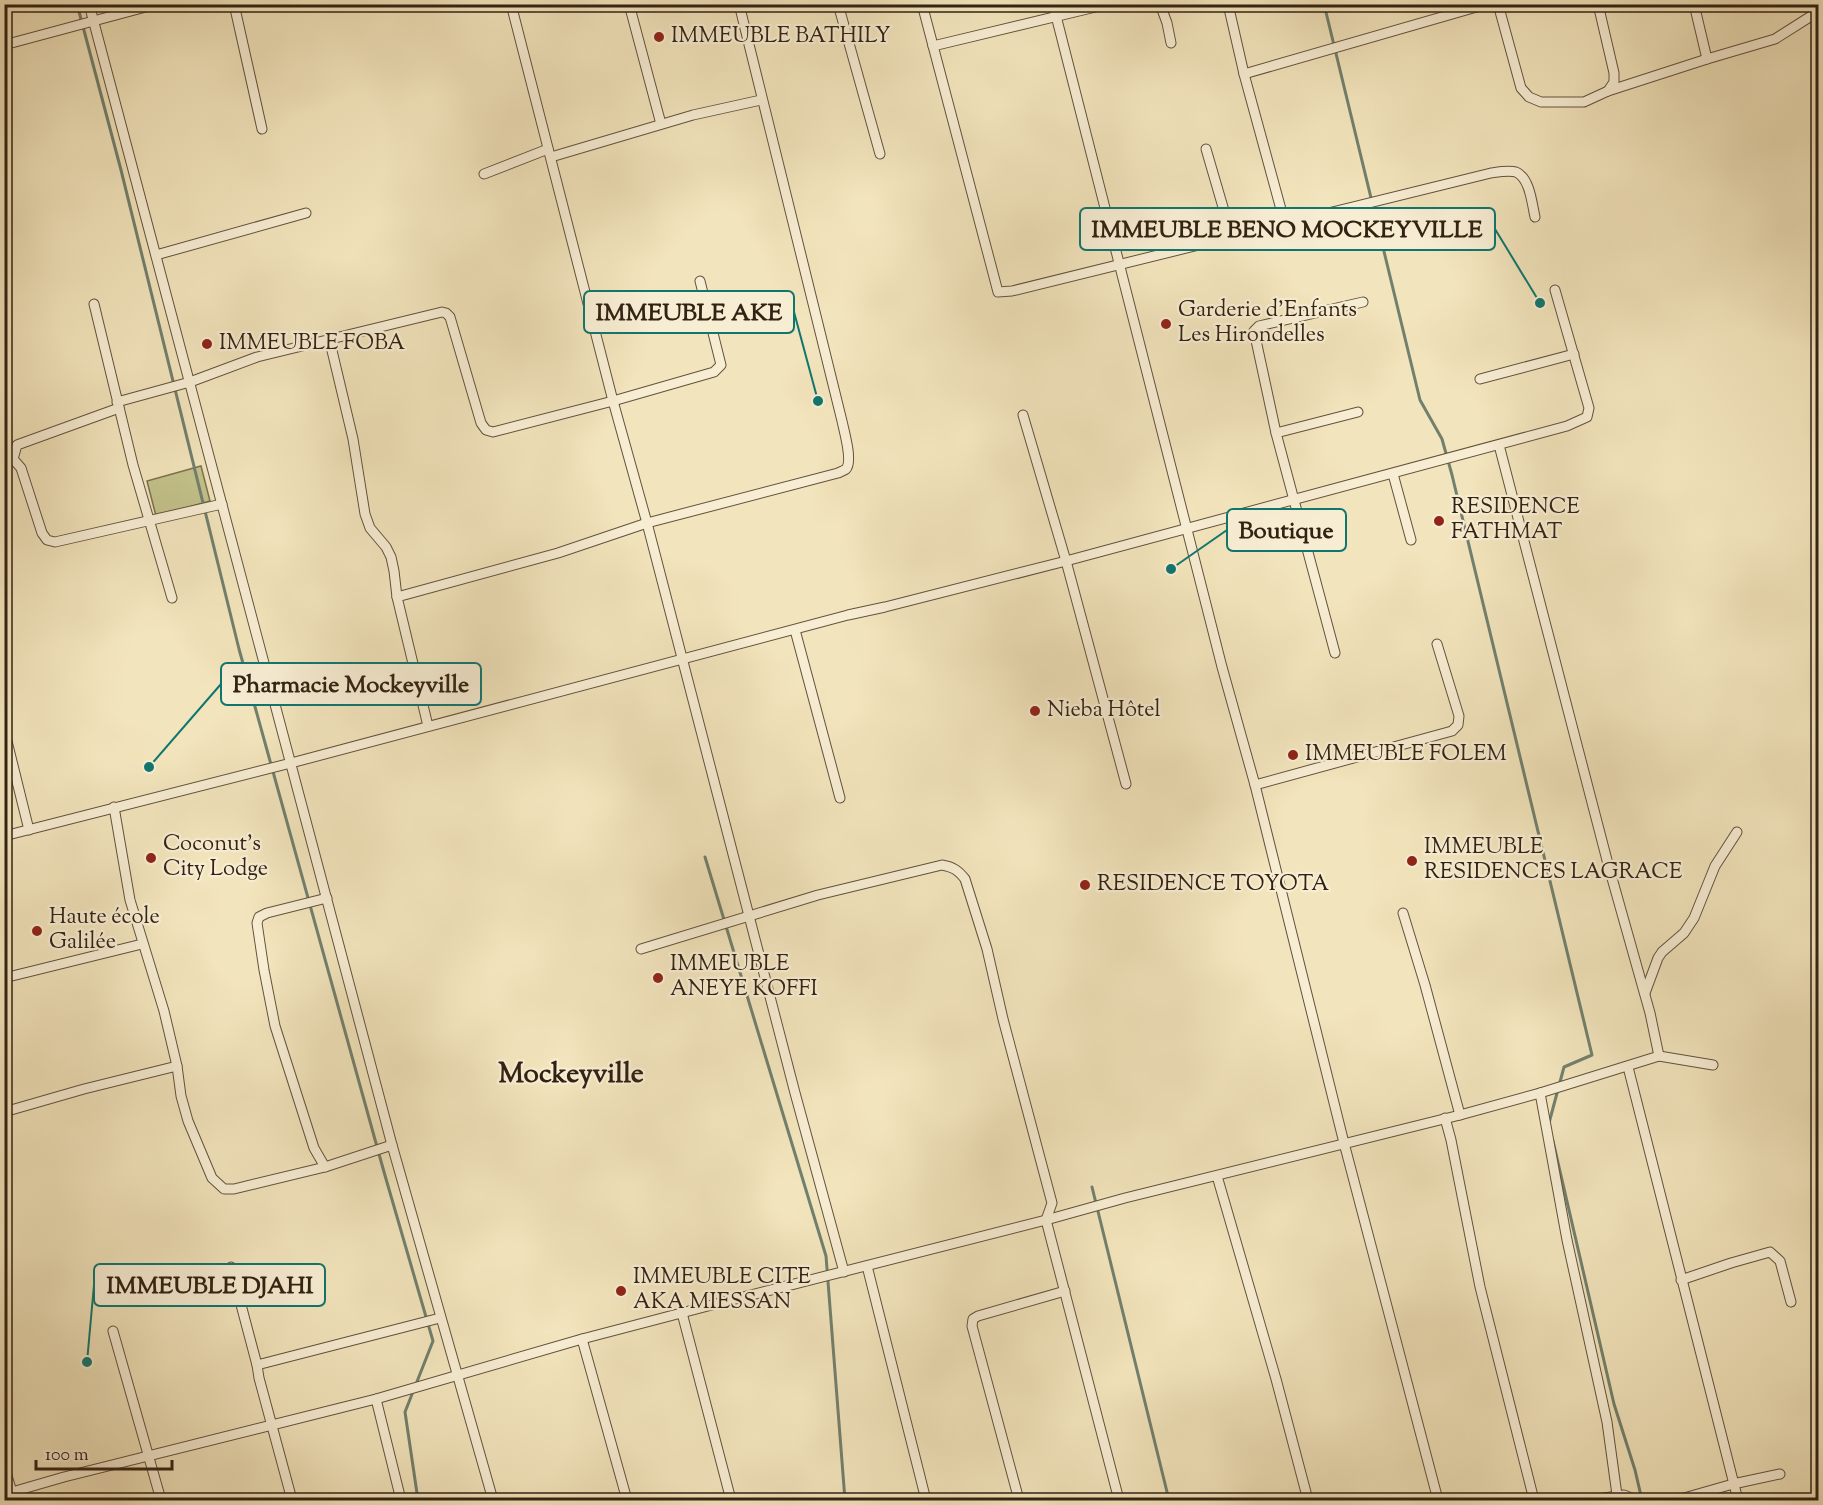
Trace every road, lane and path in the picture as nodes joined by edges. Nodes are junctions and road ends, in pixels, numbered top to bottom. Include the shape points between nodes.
1 (89, 4) edge
2 (157, 4) edge
3 (234, 4) edge
4 (511, 4) edge
5 (629, 4) edge
6 (739, 4) edge
7 (838, 4) edge
8 (922, 4) edge
9 (1053, 4) edge
10 (1108, 4) edge
11 (1160, 4) edge
12 (1228, 4) edge
13 (1488, 4) edge
14 (1498, 4) edge
15 (1598, 4) edge
16 (1694, 4) edge
17 (1818, 6) edge
18 (1056, 17) junction
19 (94, 21) junction
20 (1172, 43) dead end
21 (4, 45) edge
22 (933, 46) junction
23 (1707, 59) junction
24 (1245, 74) junction
25 (1608, 91) junction
26 (761, 100) junction
27 (661, 124) junction
28 (261, 129) dead end
29 (1206, 149) dead end
30 (550, 153) junction
31 (880, 154) dead end
32 (484, 174) dead end
33 (306, 213) dead end
34 (1535, 217) dead end
35 (1285, 224) junction
36 (1232, 238) junction
37 (156, 255) junction
38 (1120, 264) junction
39 (699, 281) dead end
40 (1555, 290) dead end
41 (1363, 302) dead end
42 (94, 304) dead end
43 (329, 338) junction
44 (1574, 354) junction
45 (1480, 379) dead end
46 (190, 382) junction
47 (613, 401) junction
48 (118, 405) junction
49 (1358, 412) dead end
50 (1023, 415) dead end
51 (1276, 433) junction
52 (1499, 445) junction
53 (9, 458) edge
54 (1393, 474) junction
55 (1294, 500) junction
56 (222, 504) junction
57 (150, 521) junction
58 (647, 523) junction
59 (1187, 528) junction
60 (1411, 540) dead end
61 (1066, 561) junction
62 (397, 597) junction
63 (172, 598) dead end
64 (795, 630) junction
65 (1437, 644) dead end
66 (1335, 653) dead end
67 (682, 659) junction
68 (428, 726) junction
69 (5, 730) edge
70 (291, 763) junction
71 (1126, 784) dead end
72 (1255, 784) junction
73 (840, 798) dead end
74 (114, 807) junction
75 (29, 830) junction
76 (1737, 832) dead end
77 (4, 836) edge
78 (327, 898) junction
79 (1403, 913) dead end
80 (749, 915) junction
81 (142, 944) junction
82 (641, 949) dead end
83 (4, 978) edge
84 (1645, 993) junction
85 (1659, 1056) junction
86 (1713, 1065) dead end
87 (177, 1066) junction
88 (1628, 1067) junction
89 (1540, 1093) junction
90 (4, 1112) edge
91 (1460, 1115) junction
92 (1445, 1118) junction
93 (1344, 1143) junction
94 (392, 1145) junction
95 (325, 1167) junction
96 (1217, 1176) junction
97 (1046, 1220) junction
98 (867, 1266) junction
99 (231, 1267) dead end
100 (844, 1272) junction
101 (1681, 1280) junction
102 (1065, 1291) junction
103 (1791, 1302) dead end
104 (682, 1313) junction
105 (440, 1318) junction
106 (113, 1331) dead end
107 (582, 1339) junction
108 (257, 1365) junction
109 (459, 1375) junction
110 (376, 1399) junction
111 (272, 1425) junction
112 (148, 1457) junction
113 (4, 1466) edge
114 (1779, 1474) dead end
115 (1733, 1484) junction
116 (8, 1494) edge
117 (1617, 1495) junction
118 (161, 1500) edge
119 (292, 1500) edge
120 (401, 1500) edge
121 (493, 1500) edge
122 (627, 1500) edge
123 (731, 1500) edge
124 (926, 1500) edge
125 (1019, 1500) edge
126 (1119, 1500) edge
127 (1308, 1500) edge
128 (1438, 1500) edge
129 (1534, 1500) edge
130 (1591, 1500) edge
131 (1636, 1500) edge
132 (1677, 1500) edge
133 (1738, 1500) edge

1 - 19 street
2 - 19 street
3 - 28 street
4 - 30 street
5 - 27 street
6 - 26 street
7 - 31 street
8 - 22 street
9 - 18 street
10 - 18 street
11 - 20 street
12 - 24 street
13 - 24 street
14 - 25 street via 1521,87 1529,97 1541,102 1584,102
15 - 25 street via 1614,73
16 - 23 street
17 - 23 street via 1816,13 1775,39
18 - 22 street
18 - 38 street
19 - 21 street
19 - 37 street
22 - 38 street via 998,292
23 - 25 street
24 - 35 street
26 - 27 street
26 - 58 street via 842,421 848,466 838,473
27 - 30 street
29 - 36 street
30 - 32 street
30 - 47 street
33 - 37 street
34 - 35 street via 1527,186 1521,175 1513,171 1491,173
35 - 36 street
36 - 38 street
37 - 46 street
38 - 59 street
39 - 47 street via 719,369
40 - 44 street
41 - 51 street via 1254,330
42 - 48 street
43 - 46 street via 257,357
43 - 47 street via 446,313 481,423 493,432
43 - 62 street via 353,439 365,514 391,557
44 - 45 street
44 - 52 street via 1589,408 1587,417
46 - 48 street
46 - 56 street
47 - 58 street
48 - 53 street via 17,445
48 - 57 street
49 - 51 street
50 - 61 street
51 - 55 street
52 - 54 street
52 - 84 street
53 - 57 street via 21,468 47,540 55,542
54 - 55 street
54 - 60 street
55 - 59 street
55 - 66 street
56 - 57 street
56 - 70 street
57 - 63 street
58 - 62 street via 558,554
58 - 67 street
59 - 61 street
59 - 72 street
61 - 64 street
61 - 71 street
62 - 68 street
64 - 67 street
64 - 73 street
65 - 72 street via 1459,716 1458,726 1452,731
67 - 68 street
67 - 80 street
68 - 70 street
69 - 75 street
70 - 74 street
70 - 78 street
72 - 93 street
74 - 75 street
74 - 81 street
75 - 77 street
76 - 84 street via 1715,866 1694,918 1658,958
78 - 94 street
78 - 95 street via 259,916 257,923 275,1026 314,1148
79 - 91 street
80 - 82 street
80 - 97 street via 942,866 958,870 965,879 987,949 1052,1203
80 - 100 street
81 - 83 street
81 - 87 street
84 - 85 street
85 - 86 street
85 - 88 street
87 - 90 street
87 - 95 street via 188,1121 217,1185 234,1189
88 - 89 street
88 - 101 street
89 - 91 street
89 - 117 street via 1607,1422
91 - 92 street
92 - 93 street
92 - 129 street via 1480,1287
93 - 96 street
93 - 128 street
94 - 95 street
94 - 105 street
96 - 97 street
96 - 127 street
97 - 98 street
97 - 102 street
98 - 100 street
98 - 124 street
99 - 108 street
100 - 104 street
101 - 103 street via 1770,1252 1780,1261
101 - 115 street
102 - 125 street via 978,1316 972,1326
102 - 126 street
104 - 107 street
104 - 123 street
105 - 108 street
105 - 109 street
106 - 112 street
107 - 109 street
107 - 122 street
108 - 111 street
109 - 110 street
109 - 121 street
110 - 111 street
110 - 120 street
111 - 112 street
111 - 119 street
112 - 116 street
112 - 118 street
113 - 116 street
114 - 115 street
115 - 132 street
115 - 133 street
117 - 130 street
117 - 131 street

